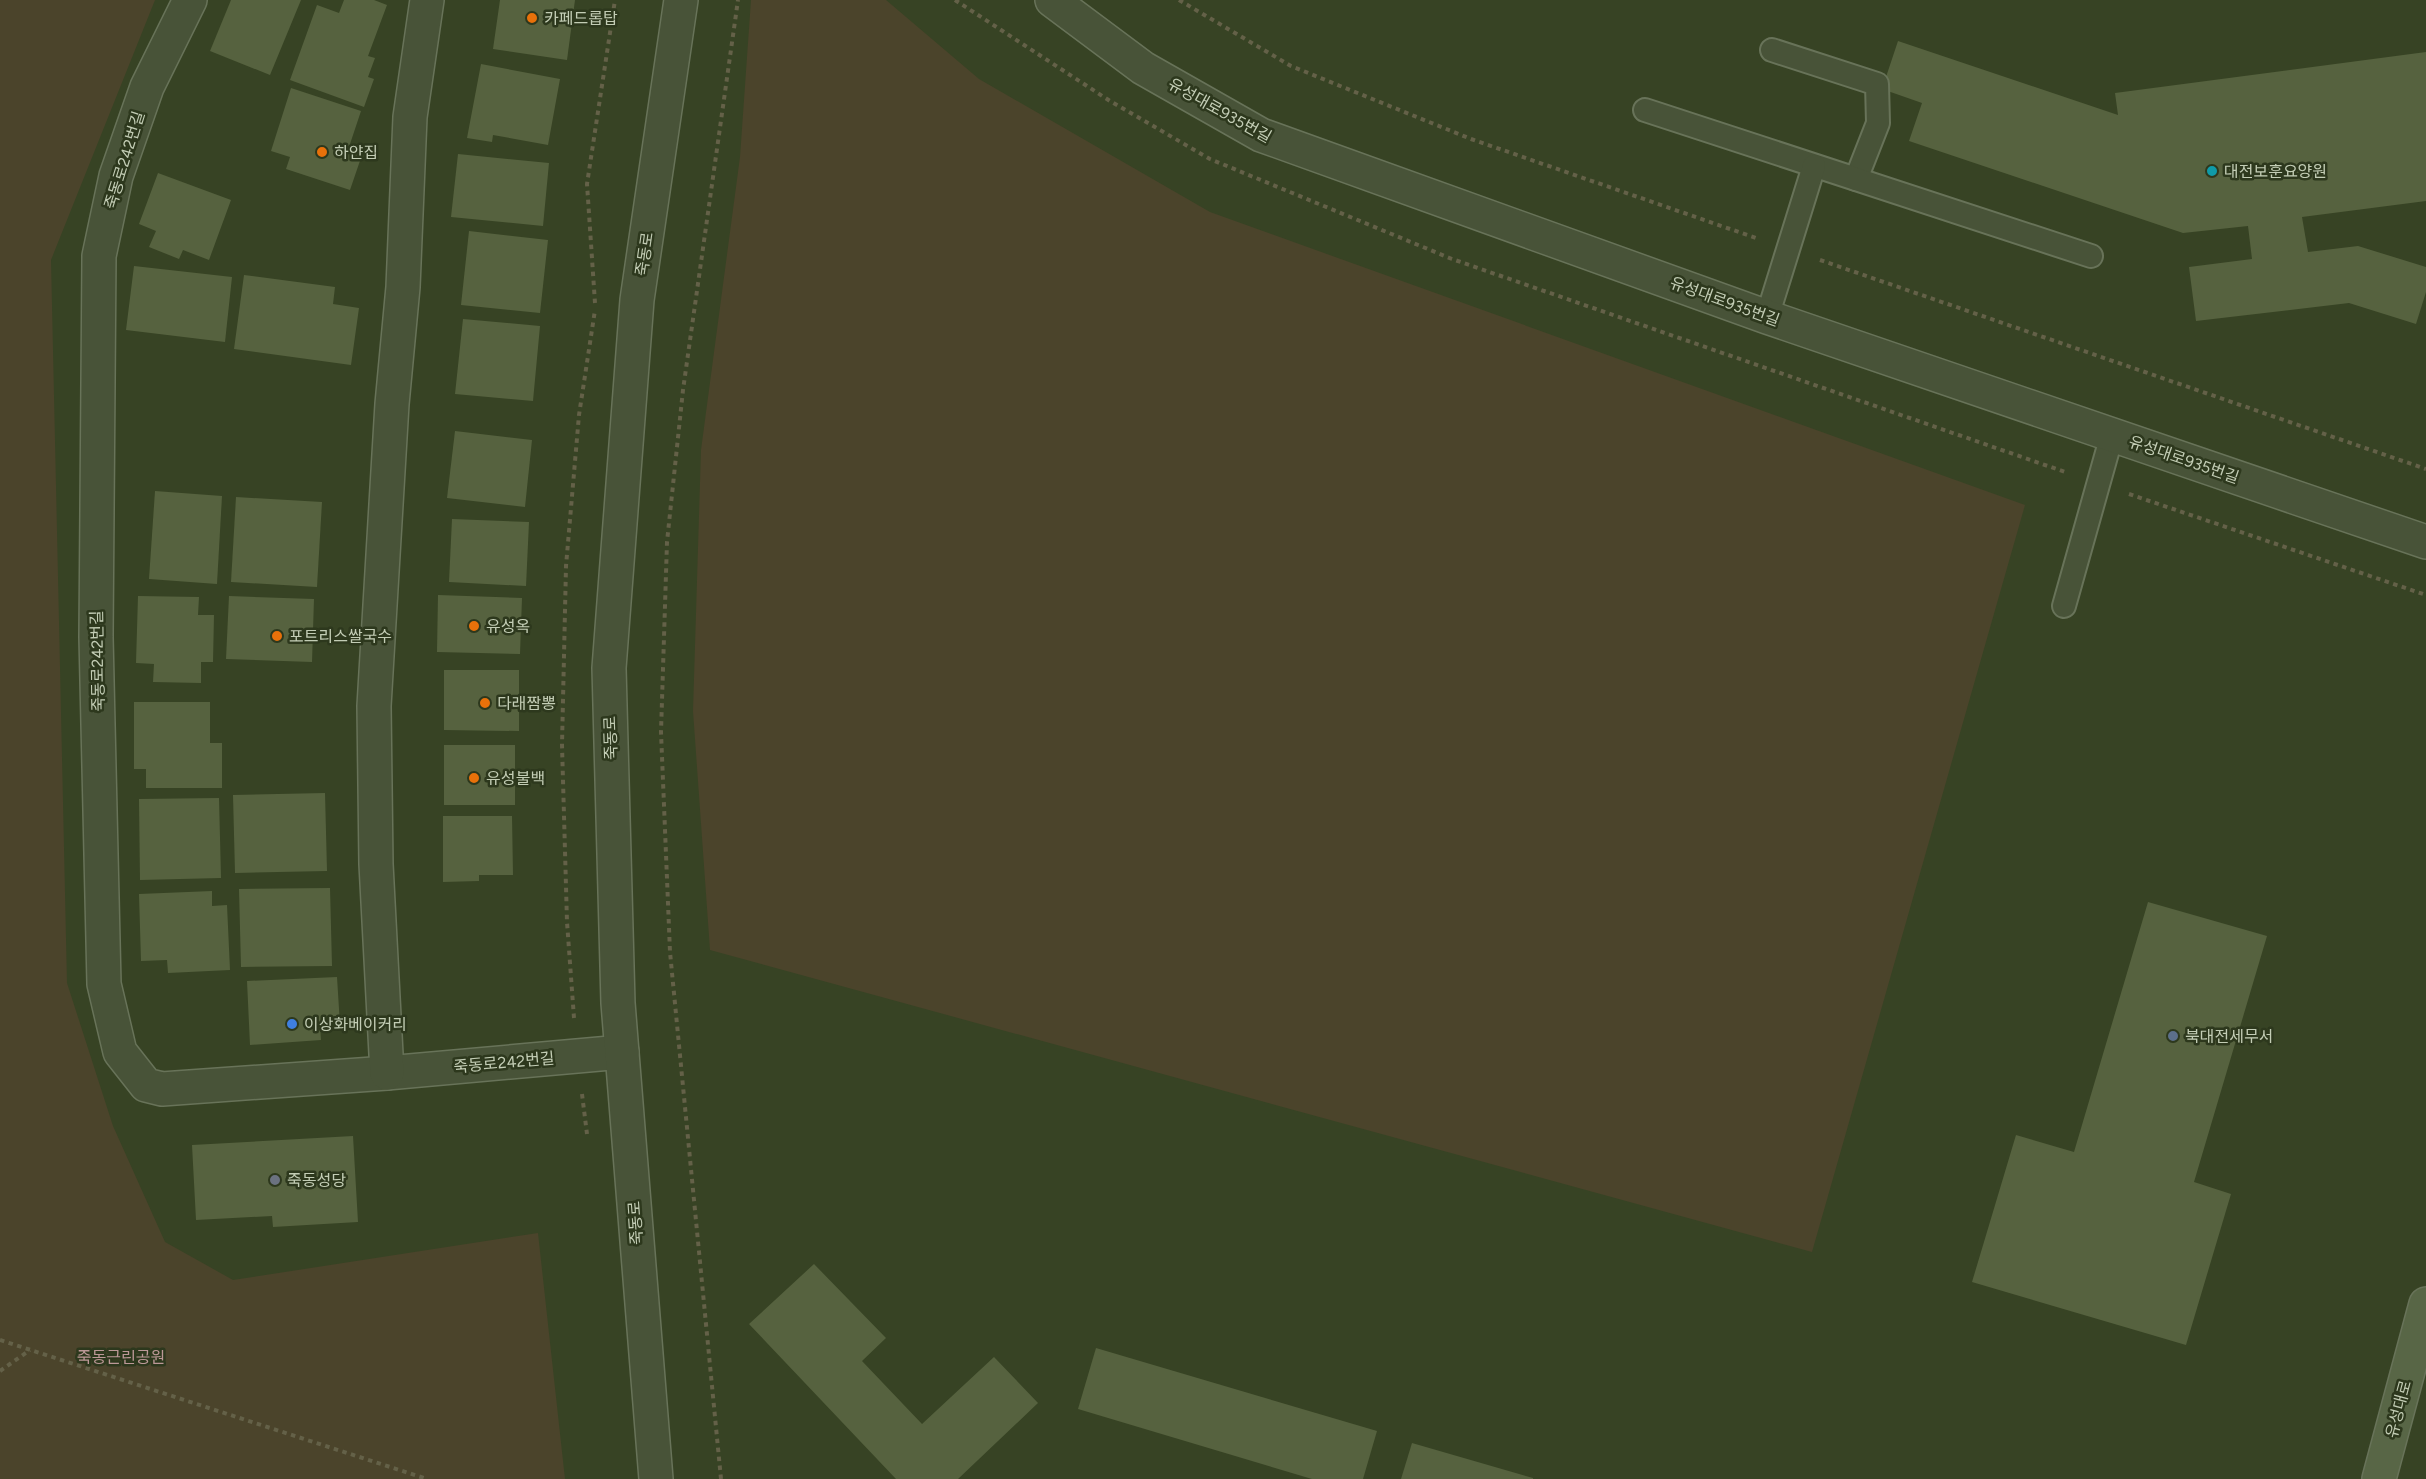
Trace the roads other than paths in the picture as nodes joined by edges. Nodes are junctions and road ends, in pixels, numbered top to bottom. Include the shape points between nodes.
1 (190, 0) edge
2 (427, 0) edge
3 (681, 0) edge
4 (1052, 0) edge
5 (1772, 50) dead end
6 (1645, 110) dead end
7 (1814, 166) junction
8 (1856, 179) junction
9 (2091, 256) dead end
10 (1767, 317) junction
11 (2112, 435) junction
12 (2426, 543) edge
13 (2064, 606) dead end
14 (622, 1052) junction
15 (387, 1073) junction
16 (2426, 1304) edge
17 (656, 1479) edge
18 (2379, 1479) edge

1 - 15 street, 죽동로242번길 via 147,87 116,176 99,256 96,637 104,984 120,1052 146,1084 162,1089
2 - 15 street via 410,117 403,286 374,706 375,864
3 - 14 street, 죽동로 via 637,300 609,668
4 - 10 street, 유성대로935번길 via 1143,68 1261,135
5 - 8 lane via 1876,84 1878,123
6 - 7 lane
7 - 8 lane
7 - 10 lane
8 - 9 lane
10 - 11 street, 유성대로935번길
11 - 12 street, 유성대로935번길
11 - 13 lane
14 - 15 street, 죽동로242번길
14 - 17 street, 죽동로
16 - 18 main road, 유성대로

